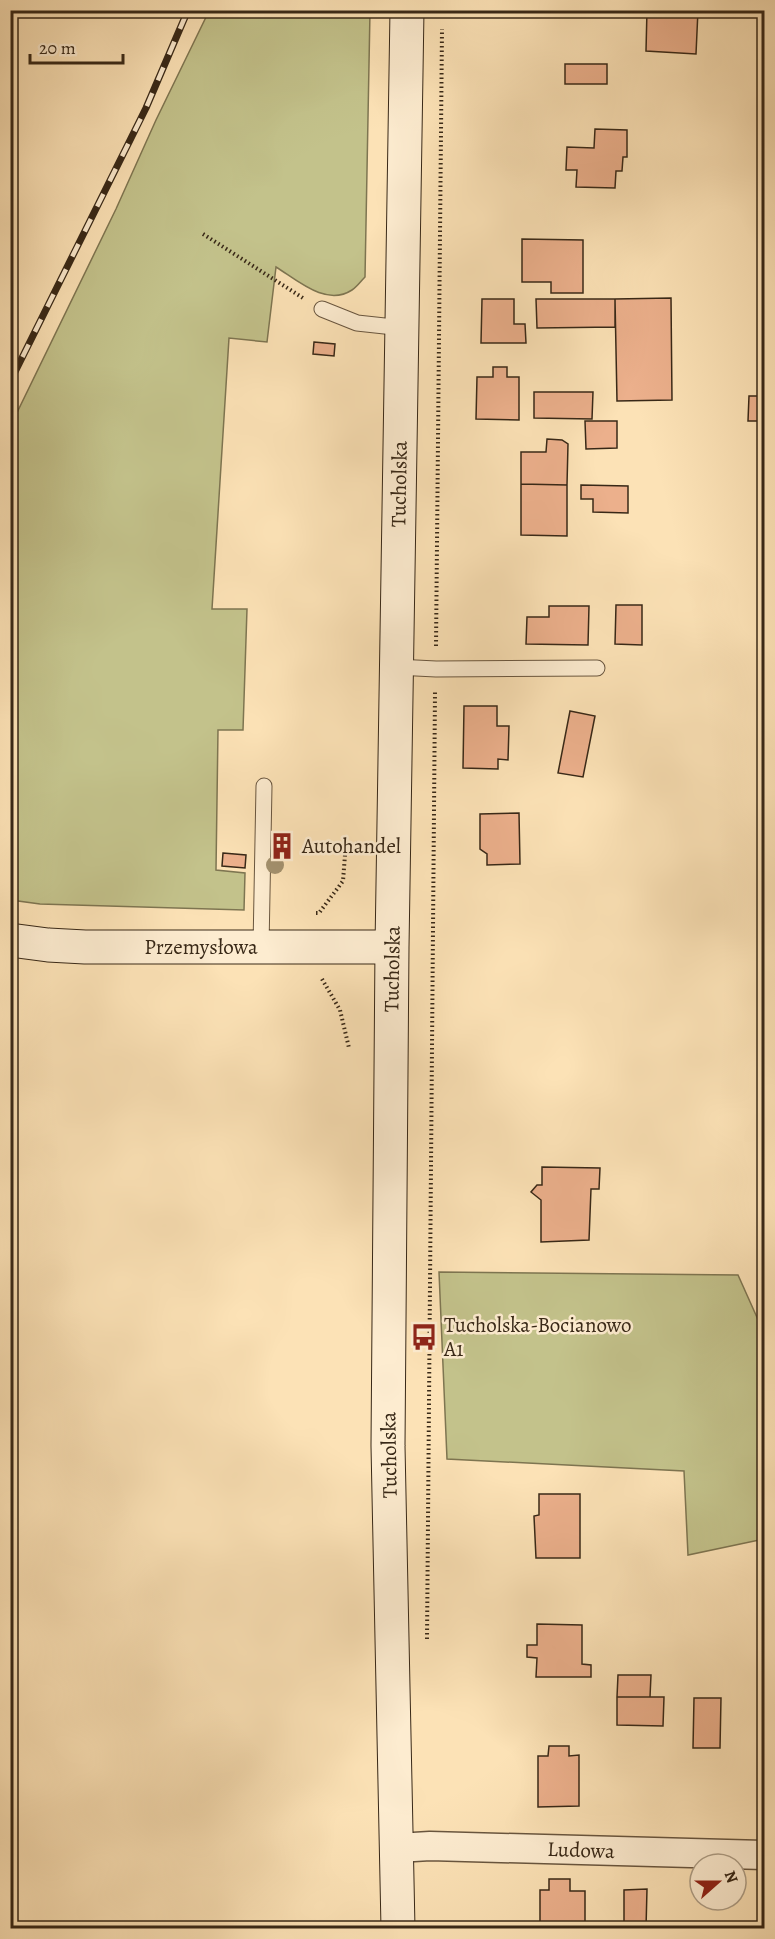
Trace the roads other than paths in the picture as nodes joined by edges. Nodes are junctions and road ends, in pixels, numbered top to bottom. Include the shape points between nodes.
1 (407, 10) edge
2 (322, 309) road end
3 (403, 328) junction
4 (396, 667) junction
5 (597, 668) dead end
6 (264, 786) dead end
7 (262, 932) junction
8 (10, 940) edge
9 (392, 947) junction
10 (397, 1848) junction
11 (765, 1855) edge
12 (398, 1929) edge

1 - 3 main road, Tucholska
2 - 3 lane via 357,323
3 - 4 main road, Tucholska
4 - 5 lane
4 - 9 main road, Tucholska
6 - 7 lane
7 - 8 main road, Przemysłowa via 85,947
7 - 9 main road, Przemysłowa
9 - 10 main road, Tucholska via 388,1446
10 - 11 street, Ludowa
10 - 12 main road, Tucholska

